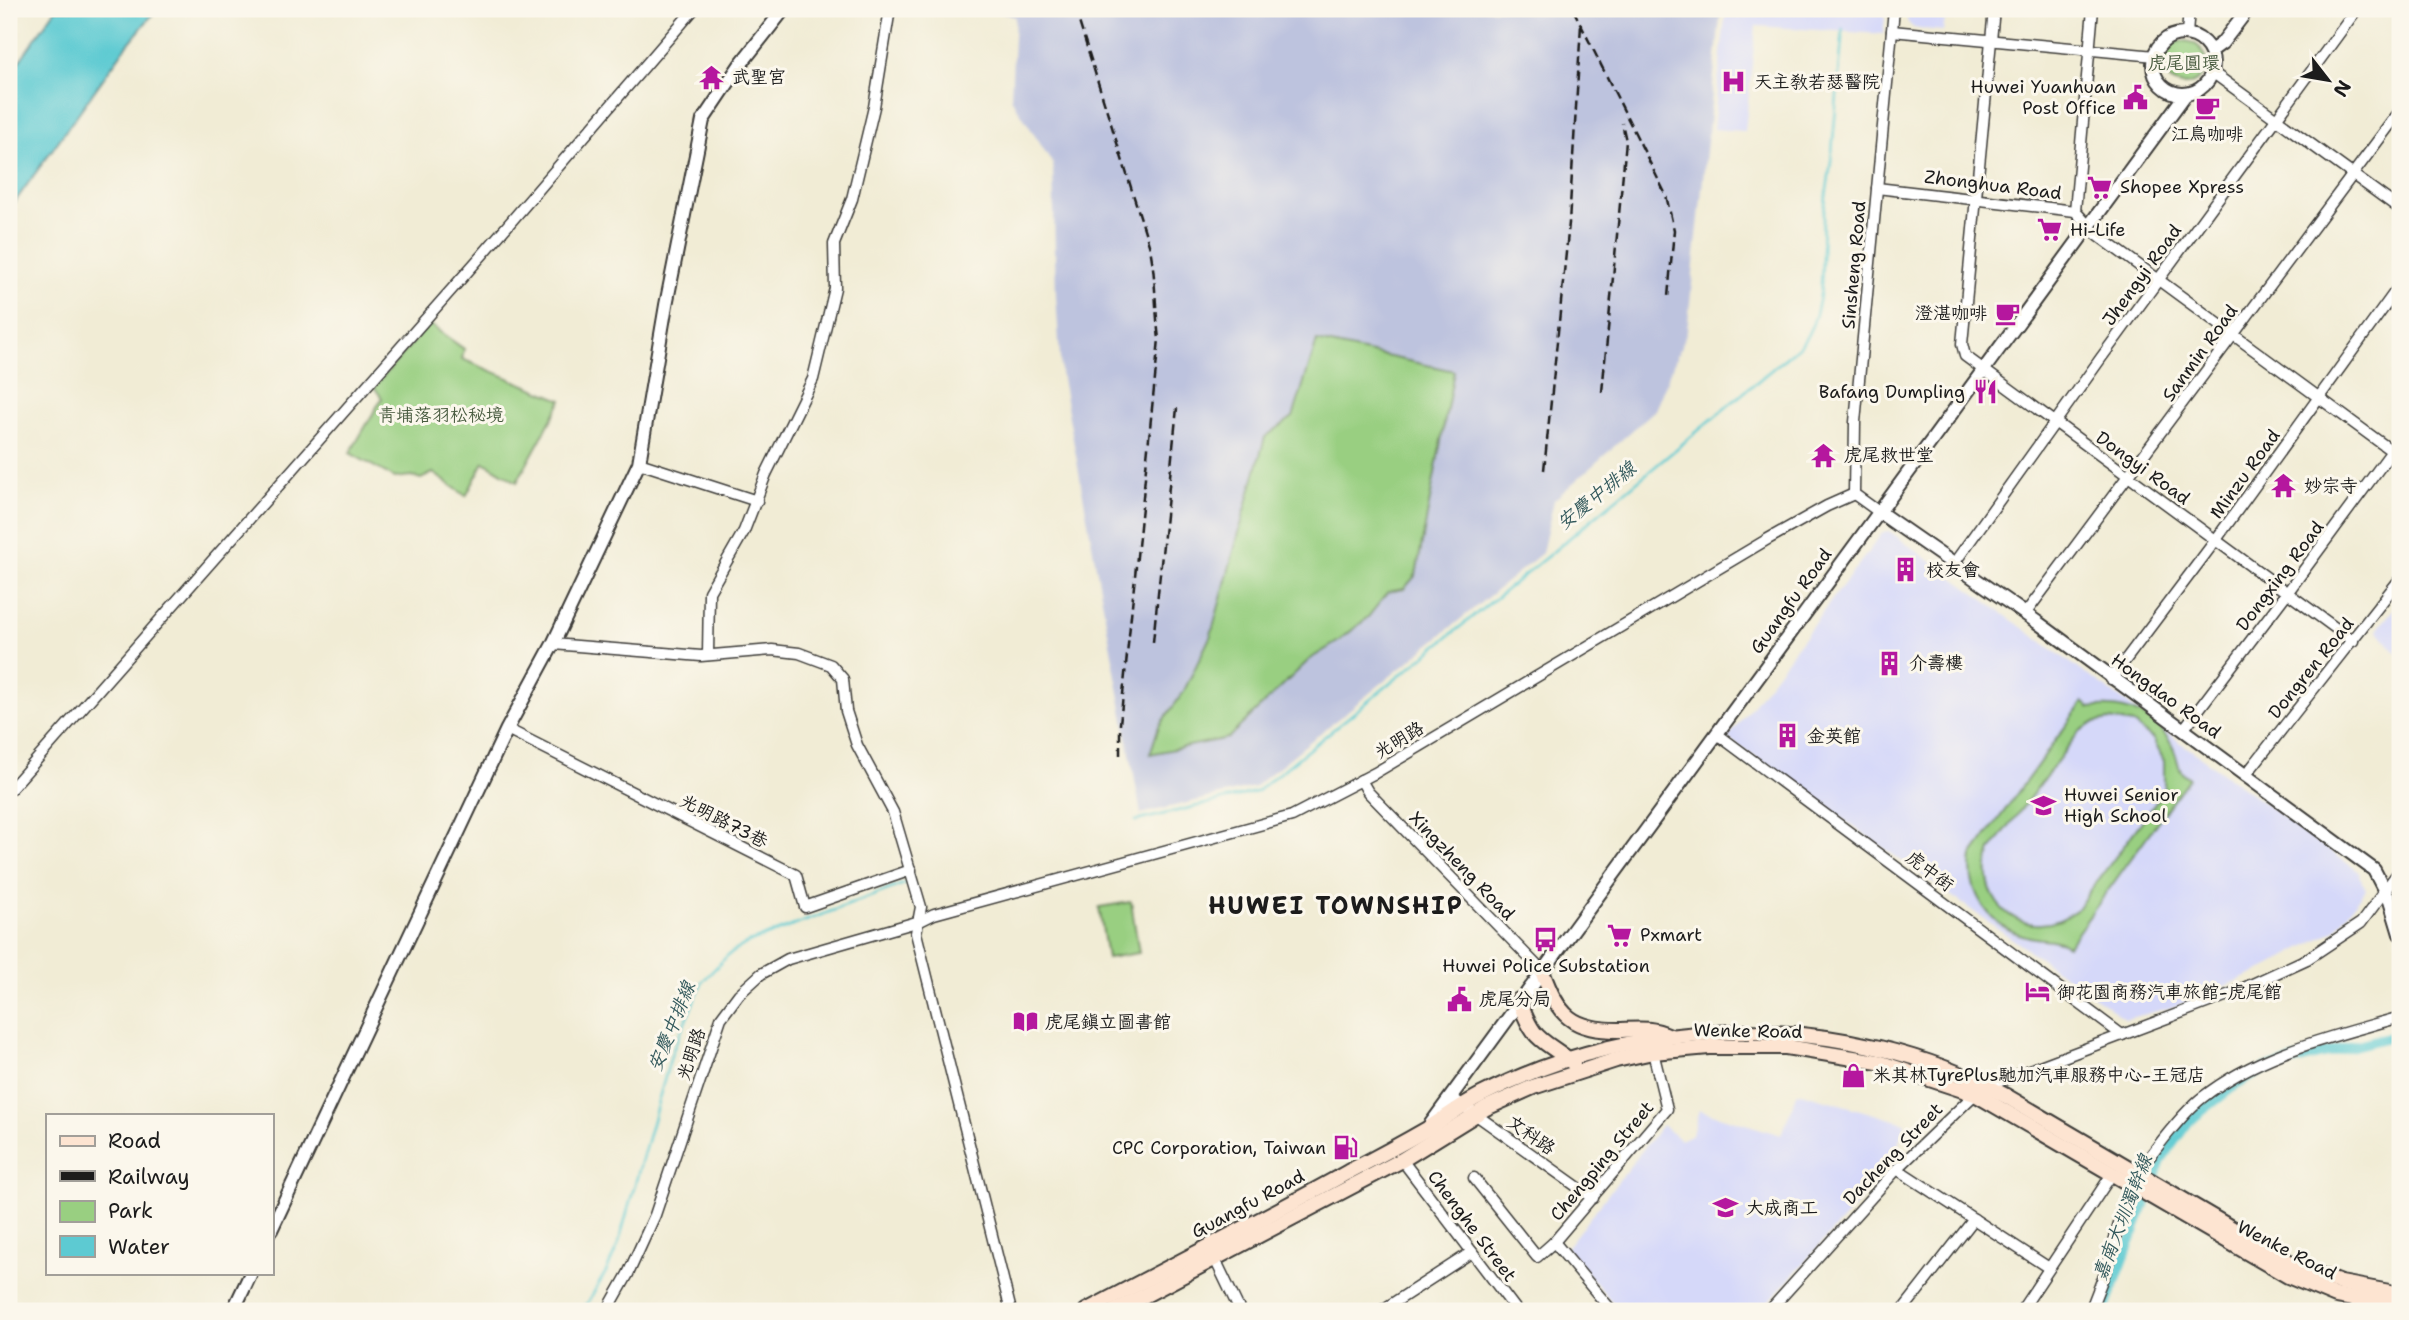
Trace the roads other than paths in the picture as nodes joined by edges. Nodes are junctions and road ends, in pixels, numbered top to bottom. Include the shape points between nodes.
1 (694, 9) edge
2 (784, 9) edge
3 (890, 9) edge
4 (1894, 9) edge
5 (1994, 9) edge
6 (2093, 9) edge
7 (2189, 9) edge
8 (2248, 9) edge
9 (2357, 9) edge
10 (1892, 31) junction
11 (2187, 34) junction
12 (1991, 41) junction
13 (2090, 50) junction
14 (2211, 51) junction
15 (2154, 56) junction
16 (2212, 72) junction
17 (2185, 95) junction
18 (2400, 111) edge
19 (2276, 119) junction
20 (2353, 175) junction
21 (1877, 188) junction
22 (1975, 199) junction
23 (2400, 209) edge
24 (2075, 211) junction
25 (2088, 225) junction
26 (2159, 279) junction
27 (2400, 285) edge
28 (2233, 334) junction
29 (1983, 371) junction
30 (2319, 398) junction
31 (2054, 422) junction
32 (2400, 440) edge
33 (2396, 454) edge
34 (639, 463) junction
35 (2128, 477) junction
36 (1854, 494) junction
37 (757, 501) junction
38 (1879, 512) junction
39 (2215, 541) junction
40 (1955, 562) junction
41 (2400, 579) edge
42 (2287, 593) junction
43 (2025, 614) junction
44 (2353, 641) junction
45 (553, 644) junction
46 (708, 655) junction
47 (2112, 679) junction
48 (508, 729) junction
49 (2183, 730) junction
50 (1717, 734) junction
51 (2245, 776) junction
52 (1361, 780) junction
53 (9, 791) edge
54 (911, 870) junction
55 (2400, 870) edge
56 (2385, 889) junction
57 (920, 920) junction
58 (2400, 934) edge
59 (1542, 971) junction
60 (1519, 1000) junction
61 (2400, 1017) edge
62 (2122, 1035) junction
63 (1670, 1036) junction
64 (1653, 1052) junction
65 (1567, 1059) junction
66 (1581, 1070) junction
67 (1987, 1086) junction
68 (1975, 1094) junction
69 (1451, 1097) junction
70 (1469, 1110) junction
71 (1427, 1129) junction
72 (1402, 1160) junction
73 (1897, 1169) junction
74 (2112, 1174) junction
75 (1474, 1178) dead end
76 (2133, 1179) junction
77 (1593, 1198) junction
78 (2169, 1200) junction
79 (1974, 1219) junction
80 (273, 1226) edge
81 (1555, 1242) junction
82 (1472, 1252) junction
83 (1215, 1259) junction
84 (2049, 1268) junction
85 (251, 1274) edge
86 (2400, 1294) edge
87 (2400, 1307) edge
88 (1773, 1310) edge
89 (233, 1311) edge
90 (607, 1311) edge
91 (1011, 1311) edge
92 (1086, 1311) edge
93 (1115, 1311) edge
94 (1240, 1311) edge
95 (1381, 1311) edge
96 (1517, 1311) edge
97 (1612, 1311) edge
98 (1902, 1311) edge
99 (2021, 1311) edge
100 (2090, 1311) edge

1 - 53 street
2 - 34 street via 703,120
3 - 37 street via 874,107 852,199 834,244 835,288 813,379
4 - 10 street, Sinsheng Road
5 - 12 street, Dongyi Road
6 - 13 street
7 - 11 street
8 - 14 street
9 - 19 street, Jhengyi Road
10 - 12 street
10 - 21 street, Sinsheng Road
11 - 14 street via 2199,37
11 - 15 street via 2163,41
12 - 13 street
12 - 22 street, Dongyi Road
13 - 15 street
13 - 24 street
14 - 16 street
15 - 17 street via 2163,86
16 - 17 street, Guangfu Road via 2204,85
16 - 19 street
17 - 25 street, Guangfu Road
18 - 20 street, Sanmin Road
19 - 20 street
19 - 26 street, Jhengyi Road
20 - 23 street
20 - 28 street, Sanmin Road
21 - 22 street, Zhonghua Road
21 - 36 street, Sinsheng Road via 1855,422
22 - 24 street, Zhonghua Road
22 - 29 street, Dongyi Road via 1962,344 1965,356
24 - 25 street, Zhonghua Road
25 - 26 street, Zhonghua Road
25 - 29 street, Guangfu Road
26 - 28 street, Zhonghua Road
26 - 31 street, Jhengyi Road
27 - 30 street, Minzu Road
28 - 30 street, Zhonghua Road
28 - 35 street, Sanmin Road
29 - 31 street, Dongyi Road
29 - 38 street, Guangfu Road
30 - 33 street, Zhonghua Road
30 - 39 street, Minzu Road
31 - 35 street, Dongyi Road
31 - 40 street, Jhengyi Road
32 - 33 street, Dongxing Road
33 - 42 street, Dongxing Road
34 - 37 street
34 - 45 street
35 - 39 street, Dongyi Road
35 - 43 street, Sanmin Road
36 - 38 street
36 - 52 street, 光明路 via 1768,539
37 - 46 street via 709,592
38 - 40 street, Hongdao Road
38 - 50 street, Guangfu Road
39 - 42 street, Dongyi Road
39 - 47 street, Minzu Road
40 - 43 street, Hongdao Road
41 - 44 street, Dongren Road
42 - 44 street, Dongyi Road
42 - 49 street, Dongxing Road
43 - 47 street, Hongdao Road
44 - 51 street, Dongren Road
45 - 46 street
45 - 48 street
46 - 54 street via 772,650 799,653 831,666 843,679 846,711 857,745 893,812
47 - 49 street, Hongdao Road
48 - 54 street, 光明路73巷 via 796,875 805,907
48 - 80 street
49 - 51 street, Hongdao Road
50 - 59 street, Guangfu Road
50 - 62 street, 虎中街
51 - 56 street, Hongdao Road via 2374,870
52 - 57 street, 光明路 via 1292,816
52 - 59 street, Xingzheng Road
54 - 57 street
55 - 56 street, Dacheng Street
56 - 58 street, Hongdao Road
56 - 62 street, Dacheng Street via 2361,923 2307,960
57 - 90 street, 光明路 via 788,959 739,993 711,1043 655,1215
57 - 91 street via 916,933
59 - 60 street, Guangfu Road
59 - 63 main road via 1552,999 1580,1025 1604,1030 1653,1029
60 - 65 main road via 1534,1035
60 - 69 street, Guangfu Road
61 - 76 street via 2279,1053 2240,1071 2201,1098
62 - 67 street, Dacheng Street
63 - 65 main road, Wenke Road
63 - 67 main road, Wenke Road via 1750,1032 1818,1036 1911,1057
64 - 66 main road, Wenke Road
64 - 68 main road, Wenke Road via 1786,1047 1878,1062
64 - 77 street, Chengping Street via 1667,1109
65 - 66 main road
65 - 70 main road, Wenke Road via 1485,1093
66 - 70 main road, Wenke Road
67 - 68 street, Dacheng Street
67 - 76 main road, Wenke Road
68 - 73 street, Dacheng Street
68 - 74 main road, Wenke Road
69 - 70 street, 文科路
69 - 71 street, Guangfu Road
70 - 71 main road, Wenke Road
70 - 72 main road, Wenke Road
70 - 77 street, 文科路
71 - 72 street, Guangfu Road
71 - 92 main road, Guangfu Road
72 - 82 street, Chenghe Street
72 - 83 main road, Guangfu Road
73 - 79 street
73 - 88 street, Dacheng Street
74 - 76 main road, Wenke Road
74 - 84 street
75 - 81 street via 1537,1257
76 - 78 main road
76 - 100 street
77 - 81 street, Chengping Street
78 - 86 main road, Wenke Road via 2296,1266 2341,1283
78 - 87 main road, Wenke Road via 2288,1276 2336,1296
79 - 84 street
79 - 98 street
81 - 97 street, Chengping Street
82 - 95 street
82 - 96 street, Chenghe Street
83 - 93 main road, Guangfu Road
83 - 94 street
84 - 99 street
85 - 89 street

